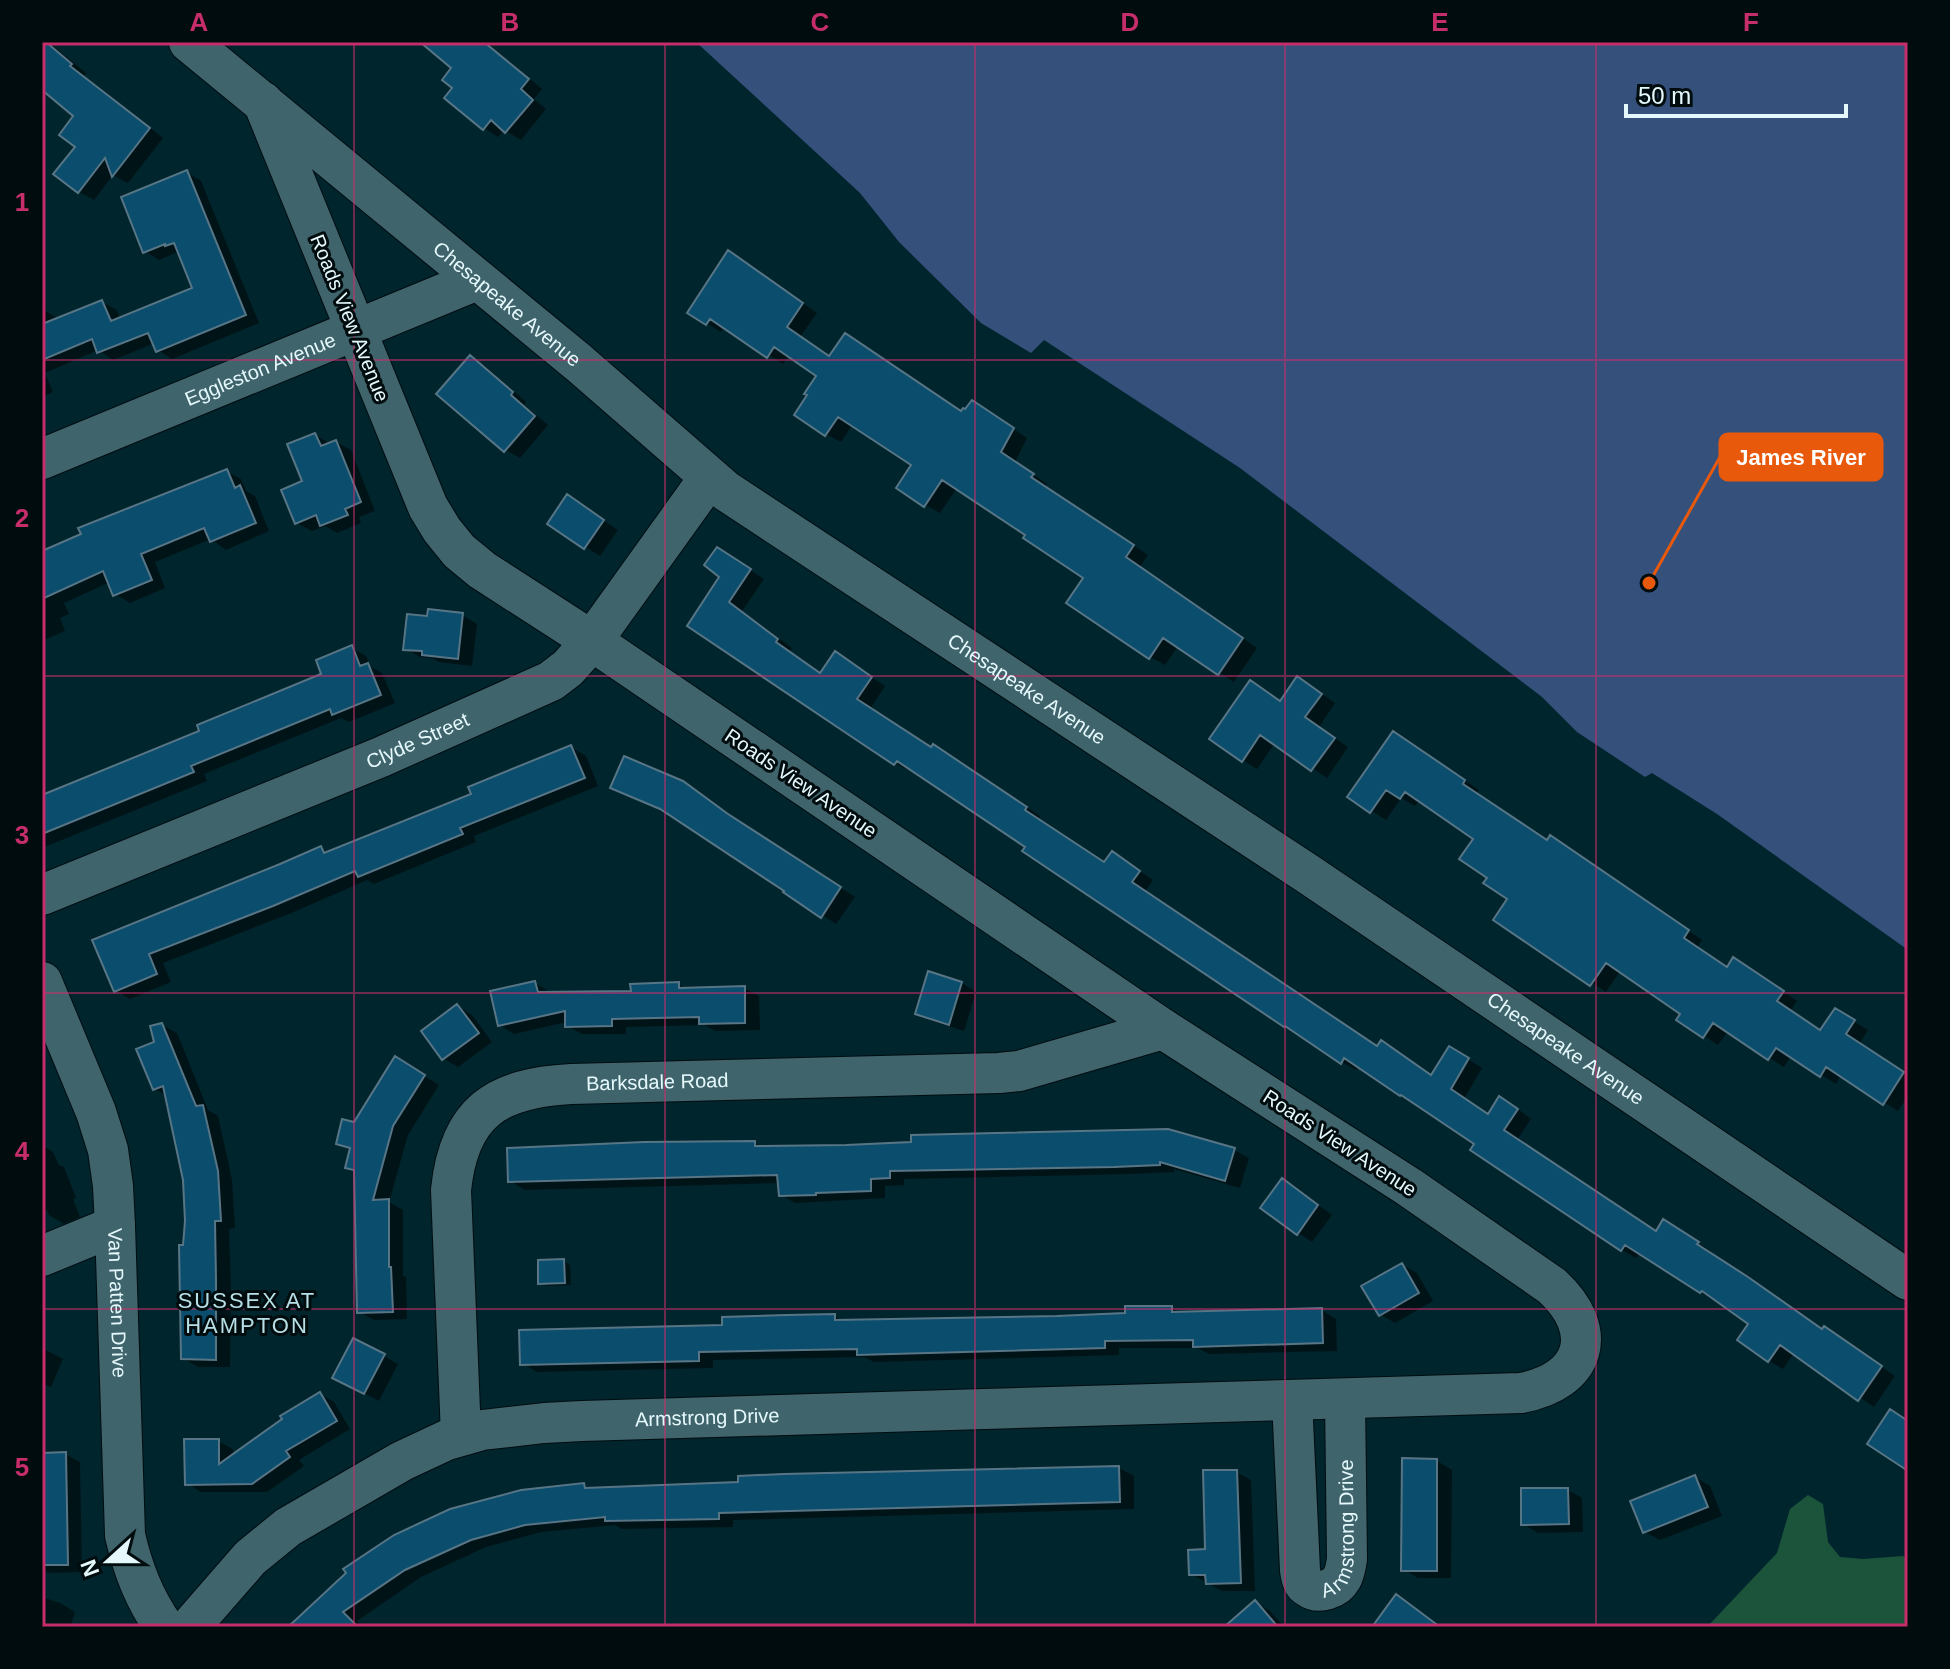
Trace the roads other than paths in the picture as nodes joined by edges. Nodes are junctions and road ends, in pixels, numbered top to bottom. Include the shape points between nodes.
1 (189, 42) edge
2 (263, 102) junction
3 (477, 280) junction
4 (355, 330) junction
5 (42, 459) edge
6 (709, 478) junction
7 (592, 641) junction
8 (42, 895) edge
9 (42, 982) edge
10 (1163, 1029) junction
11 (115, 1226) junction
12 (42, 1256) edge
13 (1908, 1280) edge
14 (1552, 1286) joint
15 (1345, 1399) junction
16 (1292, 1400) junction
17 (461, 1435) junction
18 (164, 1627) edge
19 (190, 1627) edge

1 - 2 street, Chesapeake Avenue
2 - 3 street, Chesapeake Avenue
2 - 4 street, Roads View Avenue
3 - 4 street, Eggleston Avenue
3 - 6 street, Chesapeake Avenue
4 - 5 street, Eggleston Avenue
4 - 7 street, Roads View Avenue via 442,530 482,570
6 - 7 street, Clyde Street
6 - 13 street, Chesapeake Avenue
7 - 8 street, Clyde Street via 568,668 536,689
7 - 10 street, Roads View Avenue
9 - 11 street, Van Patten Drive via 104,1137
10 - 14 street, Roads View Avenue
10 - 17 street, Barksdale Road via 1019,1071 548,1085 490,1105 463,1139 451,1190
11 - 12 street
11 - 18 street, Van Patten Drive via 125,1535 139,1585
14 - 15 street, Armstrong Drive via 1572,1307 1583,1337 1571,1367 1555,1382 1521,1393
15 - 16 street, Armstrong Drive
15 - 16 street, Armstrong Drive via 1347,1559 1337,1584 1318,1591 1303,1582 1300,1570
16 - 17 street, Armstrong Drive via 582,1421
17 - 19 street, Armstrong Drive via 402,1461 288,1527 250,1558

